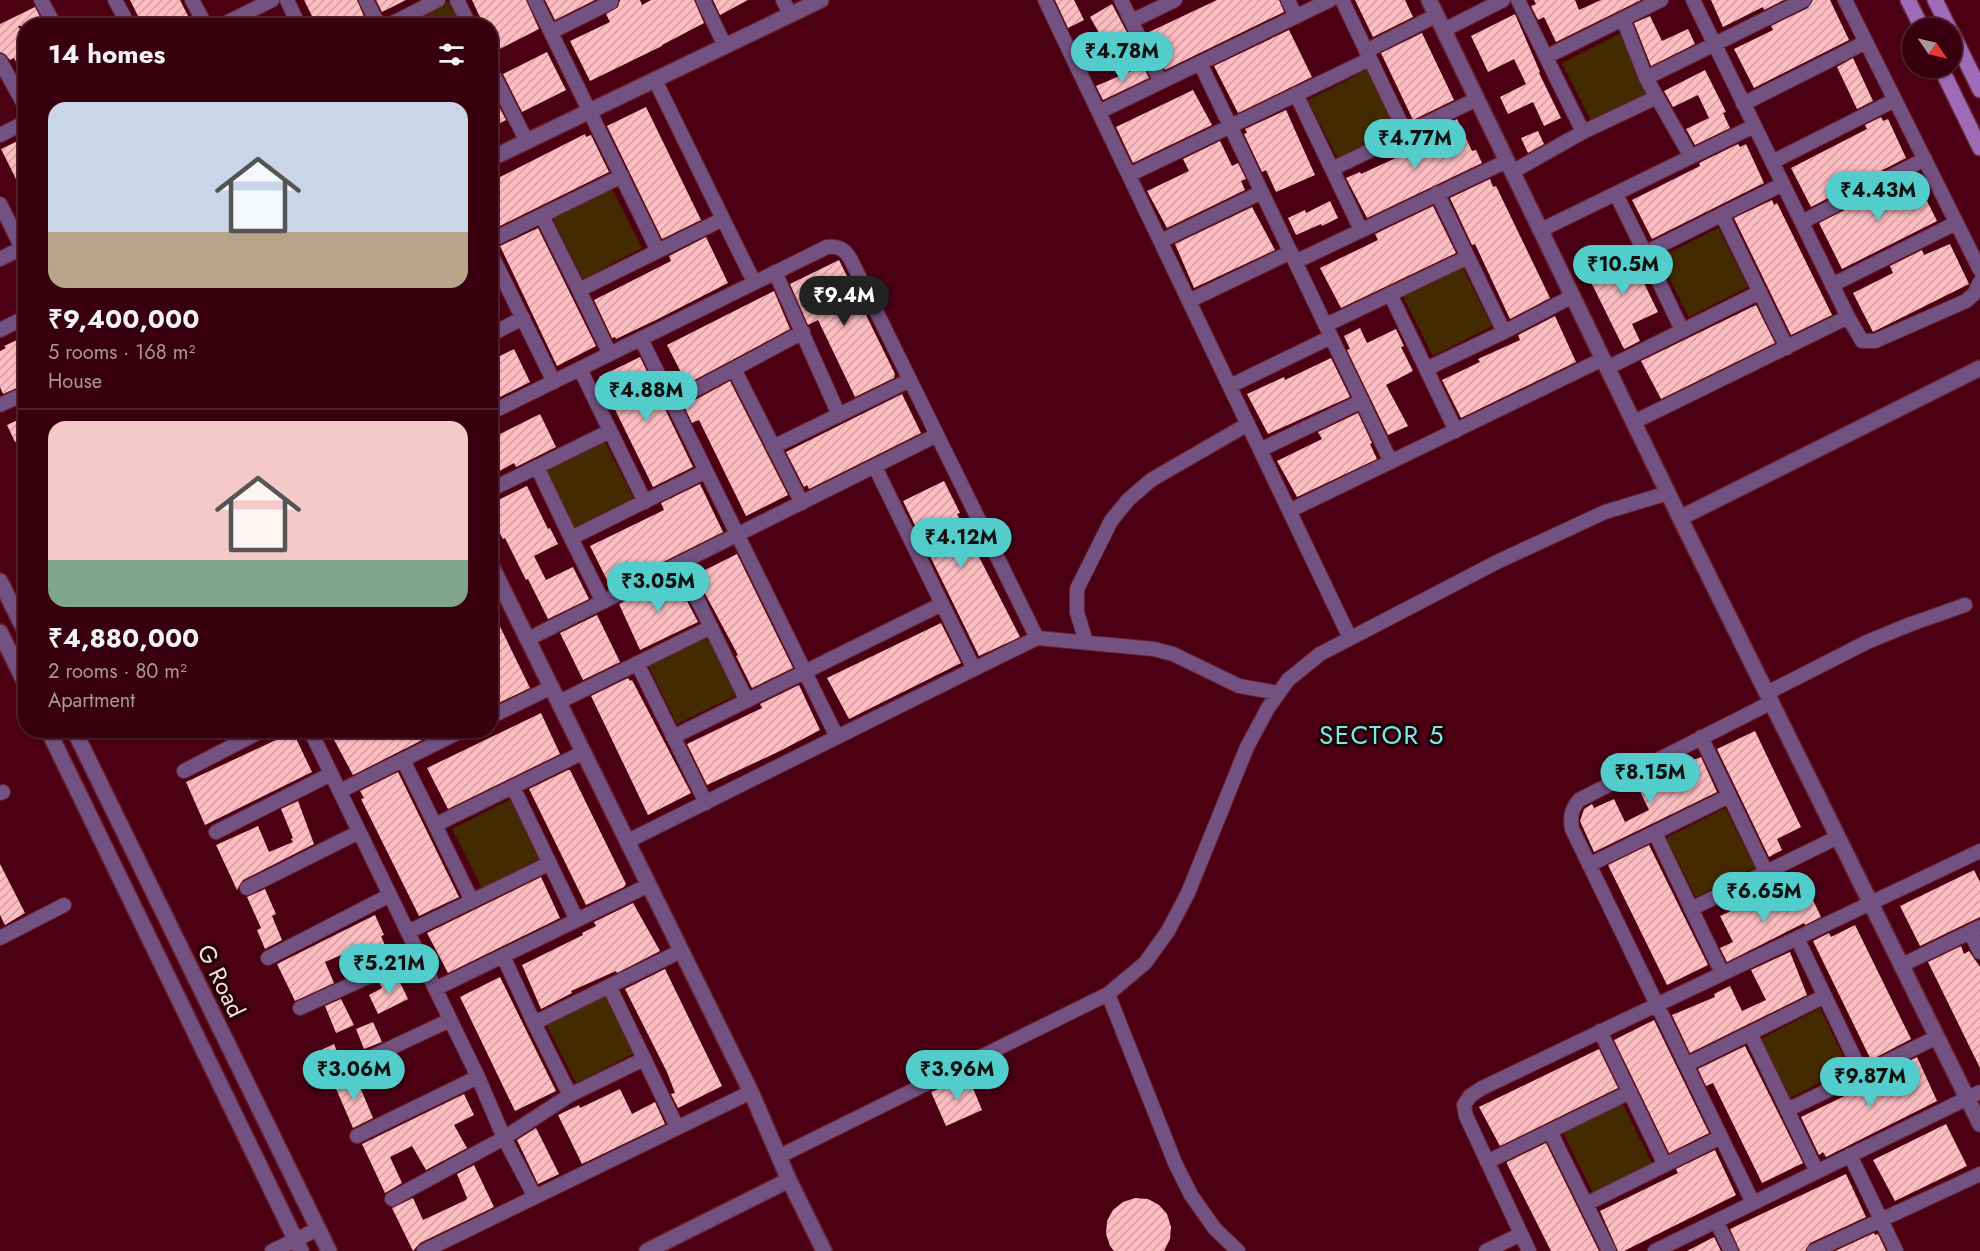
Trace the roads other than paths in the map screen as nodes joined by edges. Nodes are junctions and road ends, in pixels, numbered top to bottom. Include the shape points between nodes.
1 (41, 0) edge
2 (115, 0) edge
3 (192, 0) edge
4 (287, 0) edge
5 (366, 0) edge
6 (438, 0) edge
7 (457, 0) edge
8 (535, 0) edge
9 (703, 0) edge
10 (821, 0) edge
11 (1045, 0) edge
12 (1121, 0) edge
13 (1176, 0) edge
14 (1288, 0) edge
15 (1330, 0) edge
16 (1342, 0) edge
17 (1429, 0) edge
18 (1503, 0) edge
19 (1518, 0) edge
20 (1661, 0) edge
21 (1693, 0) edge
22 (1804, 0) edge
23 (1845, 0) edge
24 (1908, 0) edge
25 (1935, 0) edge
26 (269, 1) edge
27 (612, 1) edge
28 (786, 7) edge
29 (1437, 15) junction
30 (1296, 16) junction
31 (51, 18) edge
32 (125, 18) edge
33 (202, 18) edge
34 (236, 18) edge
35 (295, 18) edge
36 (375, 18) edge
37 (403, 18) edge
38 (466, 18) edge
39 (1917, 18) edge
40 (1944, 18) edge
41 (1623, 19) junction
42 (1132, 21) junction
43 (1444, 30) junction
44 (551, 32) junction
45 (1866, 42) junction
46 (1714, 44) junction
47 (724, 46) junction
48 (1962, 53) edge
49 (1368, 55) junction
50 (1546, 57) junction
51 (0, 61) edge
52 (1200, 63) junction
53 (1646, 78) junction
54 (1946, 78) edge
55 (655, 80) junction
56 (1161, 82) junction
57 (498, 84) edge
58 (1980, 90) edge
59 (18, 94) edge
60 (1296, 94) junction
61 (1657, 97) junction
62 (1477, 99) junction
63 (1895, 100) junction
64 (1743, 104) junction
65 (590, 112) junction
66 (1099, 112) junction
67 (18, 126) edge
68 (1231, 126) junction
69 (1754, 126) junction
70 (1583, 132) junction
71 (1406, 134) junction
72 (0, 135) edge
73 (527, 142) junction
74 (1980, 148) edge
75 (498, 155) edge
76 (1691, 157) junction
77 (1925, 159) junction
78 (1772, 162) junction
79 (1510, 166) junction
80 (1332, 169) junction
81 (1129, 175) junction
82 (622, 176) junction
83 (1783, 184) junction
84 (1262, 192) junction
85 (1437, 193) junction
86 (1616, 194) junction
87 (0, 204) edge
88 (1722, 215) junction
89 (543, 216) junction
90 (723, 219) junction
91 (1802, 222) junction
92 (1956, 223) junction
93 (1361, 230) junction
94 (1541, 230) junction
95 (498, 238) edge
96 (18, 240) edge
97 (1161, 241) junction
98 (658, 251) junction
99 (1645, 253) junction
100 (18, 254) edge
101 (1293, 257) junction
102 (1468, 257) junction
103 (0, 259) edge
104 (498, 268) edge
105 (1980, 270) edge
106 (775, 272) junction
107 (754, 282) junction
108 (1980, 282) edge
109 (1832, 285) junction
110 (579, 290) junction
111 (1760, 292) junction
112 (1390, 294) junction
113 (1573, 296) junction
114 (1189, 301) junction
115 (1848, 317) junction
116 (523, 318) junction
117 (18, 321) edge
118 (0, 330) edge
119 (1682, 330) junction
120 (498, 331) edge
121 (1329, 331) junction
122 (803, 332) junction
123 (1504, 332) junction
124 (641, 339) junction
125 (1787, 348) junction
126 (610, 354) junction
127 (1605, 363) junction
128 (1980, 368) edge
129 (580, 369) junction
130 (734, 369) junction
131 (1426, 369) junction
132 (910, 380) junction
133 (554, 382) junction
134 (1230, 386) junction
135 (18, 397) edge
136 (1362, 401) junction
137 (672, 402) junction
138 (0, 405) edge
139 (498, 409) edge
140 (839, 415) junction
141 (1634, 422) junction
142 (1248, 424) junction
143 (610, 431) junction
144 (1456, 431) junction
145 (938, 435) junction
146 (773, 447) junction
147 (1260, 450) junction
148 (1391, 462) junction
149 (537, 467) junction
150 (875, 467) junction
151 (706, 471) junction
152 (498, 486) edge
153 (1668, 493) junction
154 (645, 502) junction
155 (802, 503) junction
156 (1289, 511) junction
157 (1680, 518) junction
158 (738, 535) junction
159 (571, 538) junction
160 (680, 564) junction
161 (498, 579) edge
162 (0, 580) edge
163 (603, 602) junction
164 (942, 604) junction
165 (1965, 605) dead end
166 (18, 617) edge
167 (711, 627) junction
168 (0, 632) edge
169 (1037, 638) junction
170 (1350, 638) junction
171 (528, 639) junction
172 (1086, 642) junction
173 (637, 663) junction
174 (18, 669) edge
175 (974, 669) junction
176 (805, 672) junction
177 (552, 687) junction
178 (1278, 693) junction
179 (1769, 698) junction
180 (747, 700) junction
181 (559, 702) junction
182 (498, 713) edge
183 (674, 737) junction
184 (837, 737) junction
185 (1701, 737) junction
186 (52, 738) edge
187 (78, 738) edge
188 (248, 738) edge
189 (314, 738) edge
190 (447, 738) edge
191 (584, 752) junction
192 (403, 760) junction
193 (184, 771) dead end
194 (332, 774) junction
195 (513, 787) junction
196 (339, 791) junction
197 (1730, 796) junction
198 (705, 803) junction
199 (435, 825) junction
200 (216, 832) dead end
201 (359, 832) junction
202 (1654, 833) junction
203 (1838, 837) junction
204 (628, 841) junction
205 (1980, 851) edge
206 (550, 863) junction
207 (1589, 865) junction
208 (1766, 872) junction
209 (649, 885) junction
210 (247, 888) dead end
211 (390, 895) junction
212 (472, 901) junction
213 (1870, 903) junction
214 (64, 905) dead end
215 (1691, 909) junction
216 (577, 920) junction
217 (1975, 929) edge
218 (408, 932) junction
219 (0, 938) edge
220 (1797, 938) junction
221 (681, 951) junction
222 (1980, 952) edge
223 (418, 954) junction
224 (503, 956) junction
225 (268, 958) dead end
226 (1902, 965) junction
227 (1722, 973) junction
228 (609, 986) junction
229 (435, 989) junction
230 (1108, 994) junction
231 (1825, 996) junction
232 (1657, 1005) junction
233 (300, 1008) dead end
234 (450, 1020) junction
235 (534, 1023) junction
236 (1600, 1031) junction
237 (1750, 1033) junction
238 (1937, 1037) junction
239 (644, 1059) junction
240 (1686, 1065) junction
241 (1862, 1074) junction
242 (331, 1076) dead end
243 (478, 1077) junction
244 (751, 1092) junction
245 (1630, 1092) junction
246 (570, 1095) junction
247 (1974, 1095) edge
248 (1787, 1110) junction
249 (1980, 1124) edge
250 (677, 1127) junction
251 (1550, 1131) junction
252 (357, 1136) dead end
253 (1721, 1137) junction
254 (504, 1138) junction
255 (1850, 1155) junction
256 (780, 1156) junction
257 (1487, 1162) junction
258 (1665, 1165) junction
259 (1816, 1172) junction
260 (1980, 1174) edge
261 (789, 1180) junction
262 (536, 1197) junction
263 (392, 1199) dead end
264 (1753, 1203) junction
265 (1586, 1204) junction
266 (1881, 1219) junction
267 (1716, 1221) junction
268 (318, 1228) junction
269 (1521, 1234) junction
270 (298, 1245) edge
271 (1820, 1250) edge
272 (272, 1251) edge
273 (329, 1251) edge
274 (424, 1251) edge
275 (647, 1251) edge
276 (824, 1251) edge
277 (1238, 1251) edge
278 (1486, 1251) edge
279 (1529, 1251) edge
280 (1609, 1251) edge
281 (1655, 1251) edge
282 (1731, 1251) edge
283 (1896, 1251) edge

1 - 31 street
2 - 32 street
3 - 33 street
4 - 35 street
5 - 36 street
6 - 37 street
7 - 38 street
8 - 44 street
9 - 47 street
10 - 28 street
11 - 66 street
12 - 42 street
13 - 42 street
14 - 30 street
15 - 30 street
16 - 49 street
17 - 29 street
18 - 43 street
19 - 50 street
20 - 41 street
21 - 46 street
22 - 46 street
23 - 45 street
24 - 39 main road
25 - 40 main road
26 - 34 street
27 - 44 street
28 - 47 street
29 - 43 street
29 - 49 street
30 - 52 street
41 - 50 street
41 - 53 street
42 - 56 street
43 - 62 street
44 - 65 street
45 - 63 street
45 - 64 street
46 - 53 street
46 - 64 street
47 - 55 street
48 - 58 main road
49 - 60 street
49 - 71 street
50 - 70 street
51 - 59 street
52 - 56 street
52 - 68 street
53 - 61 street
54 - 74 main road
55 - 65 street
55 - 90 street
56 - 66 street
57 - 73 street
60 - 68 street
60 - 80 street
61 - 70 street
61 - 76 street
62 - 71 street
62 - 79 street
63 - 77 street
63 - 78 street
64 - 69 street
65 - 73 street
65 - 82 street
66 - 81 street
67 - 72 street
68 - 81 street
68 - 84 street
69 - 76 street
69 - 78 street
70 - 79 street
71 - 80 street
73 - 75 street
76 - 86 street
77 - 91 street
77 - 92 street
78 - 83 street
79 - 85 street
79 - 94 street
80 - 93 street
81 - 97 street
82 - 89 street
82 - 98 street
83 - 88 street
83 - 91 street
84 - 97 street
84 - 101 street
85 - 93 street
85 - 102 street
86 - 94 street
86 - 99 street
87 - 96 street
88 - 99 street
88 - 111 street
89 - 95 street
89 - 110 street
90 - 98 street
90 - 107 street
91 - 109 street
92 - 105 street
92 - 109 street
93 - 101 street
94 - 113 street
97 - 114 street
98 - 110 street
99 - 119 street
100 - 103 street
101 - 114 street
101 - 121 street
102 - 112 street
102 - 123 street
104 - 116 street
106 - 107 street
106 - 122 street
106 - 132 street via 827,247 847,252
107 - 124 street
108 - 115 street via 1966,302 1875,341 1862,341
109 - 115 street
110 - 126 street
111 - 119 street
111 - 125 street
112 - 121 street
112 - 131 street
113 - 123 street
113 - 127 street
114 - 134 street
115 - 125 street
116 - 120 street
116 - 133 street
117 - 118 street
119 - 127 street
121 - 134 street
121 - 136 street
122 - 130 street
122 - 140 street
123 - 131 street
124 - 126 street
124 - 137 street
125 - 141 street
126 - 129 street
127 - 141 street
127 - 144 street
128 - 157 street
129 - 133 street
129 - 143 street
130 - 137 street
130 - 146 street
131 - 144 street
132 - 140 street
132 - 145 street
133 - 139 street
134 - 142 street
135 - 138 street
136 - 147 street
136 - 148 street
137 - 151 street
140 - 146 street
141 - 153 street
142 - 147 street
142 - 172 street via 1151,480 1111,521 1077,589 1077,612
143 - 149 street
143 - 154 street
144 - 148 street
145 - 150 street
145 - 169 street
146 - 155 street
147 - 156 street
148 - 156 street
149 - 152 street
149 - 159 street
150 - 155 street
150 - 164 street
151 - 154 street
151 - 158 street
153 - 157 street
153 - 170 street via 1605,512 1497,562
154 - 159 street
155 - 158 street
156 - 170 street
157 - 179 street
158 - 160 street
158 - 176 street
159 - 163 street
160 - 163 street
160 - 167 street
161 - 171 street
162 - 166 street
163 - 171 street
164 - 175 street
164 - 176 street
165 - 179 street via 1867,642
167 - 173 street
167 - 180 street
168 - 174 street
169 - 172 street
169 - 175 street
170 - 178 street via 1320,654
171 - 177 street
172 - 178 street via 1173,654 1239,686
173 - 181 street
173 - 183 street
175 - 184 street
176 - 180 street
176 - 184 street
177 - 181 street
177 - 182 street
178 - 230 street via 1247,747 1188,893 1168,931 1145,963
179 - 185 street
179 - 203 street
180 - 183 street
181 - 191 street
183 - 198 street
184 - 198 street
185 - 197 street
185 - 207 street via 1579,800 1570,819
186 - 270 street, G Road
187 - 268 street, G Road
188 - 193 street
189 - 194 street
190 - 192 street
191 - 195 street
191 - 204 street
192 - 196 street
192 - 199 street
194 - 196 street
194 - 200 street
195 - 199 street
195 - 206 street
196 - 201 street
197 - 202 street
197 - 208 street
198 - 204 street
199 - 212 street
201 - 210 street
201 - 211 street
202 - 207 street
202 - 215 street
203 - 208 street
203 - 213 street
204 - 209 street
205 - 213 street
206 - 212 street
206 - 216 street
207 - 232 street
208 - 215 street
209 - 216 street
209 - 221 street
211 - 218 street
211 - 225 street
212 - 218 street
213 - 220 street
213 - 226 street
214 - 219 street
215 - 227 street
216 - 224 street
217 - 222 street
217 - 226 street
218 - 223 street
220 - 227 street
220 - 231 street
221 - 228 street
221 - 244 street
223 - 229 street
223 - 233 street
224 - 229 street
224 - 235 street
226 - 238 street
227 - 232 street
228 - 235 street
228 - 239 street
229 - 234 street
230 - 256 street
230 - 277 street via 1191,1196 1215,1229
231 - 237 street
231 - 241 street
232 - 236 street
232 - 240 street
234 - 242 street
234 - 243 street
235 - 246 street
236 - 245 street
236 - 257 street via 1470,1096 1464,1105 1466,1116
237 - 240 street
237 - 248 street
238 - 241 street
238 - 247 street
239 - 246 street
239 - 250 street
240 - 253 street
241 - 248 street
243 - 252 street
243 - 254 street
244 - 250 street
244 - 256 street
245 - 251 street
245 - 258 street
246 - 254 street
247 - 249 street
247 - 255 street
248 - 259 street
250 - 262 street
251 - 257 street
251 - 265 street
253 - 258 street
253 - 264 street
254 - 262 street
254 - 263 street
255 - 259 street
255 - 266 street
256 - 261 street
257 - 269 street
258 - 265 street
259 - 264 street
260 - 266 street
261 - 275 street
261 - 276 street
262 - 274 street
264 - 267 street
265 - 280 street
266 - 271 street
266 - 283 street
267 - 281 street
267 - 282 street
268 - 270 street
268 - 273 street, G Road
269 - 278 street
269 - 279 street
270 - 272 street

